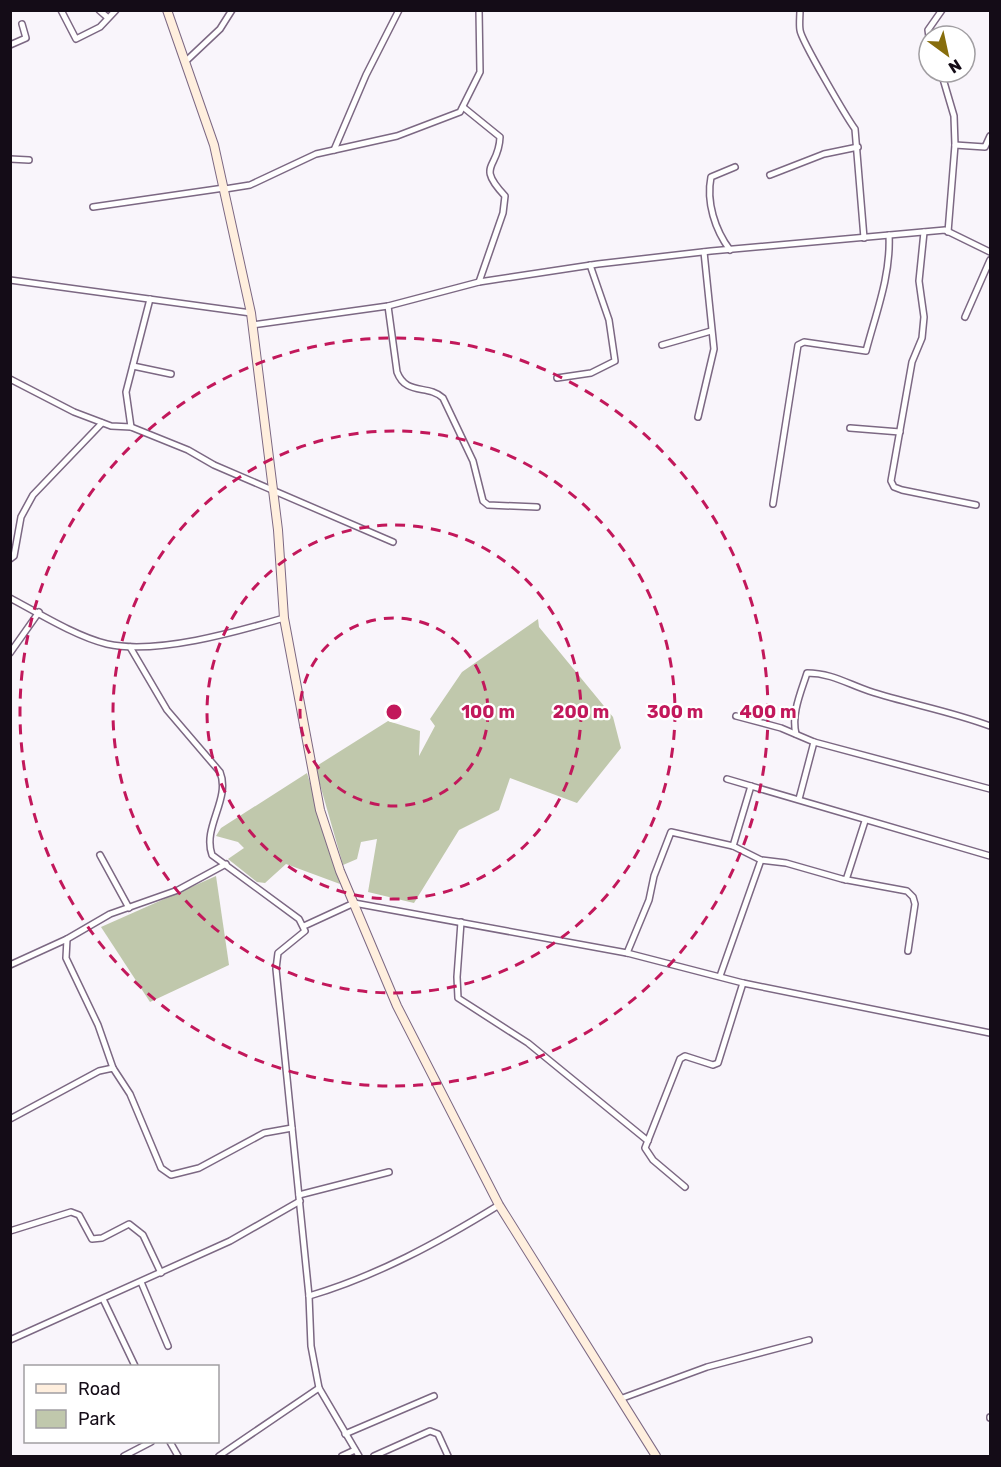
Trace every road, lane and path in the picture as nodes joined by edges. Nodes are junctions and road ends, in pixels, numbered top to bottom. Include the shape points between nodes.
1 (61, 10) edge
2 (99, 10) edge
3 (116, 10) edge
4 (167, 10) edge
5 (232, 10) edge
6 (399, 10) edge
7 (479, 10) edge
8 (800, 10) edge
9 (942, 10) edge
10 (107, 17) junction
11 (22, 24) dead end
12 (932, 24) edge
13 (10, 45) edge
14 (185, 62) junction
15 (945, 84) edge
16 (463, 106) junction
17 (990, 136) edge
18 (955, 145) junction
19 (858, 147) junction
20 (334, 150) junction
21 (10, 159) edge
22 (29, 160) dead end
23 (735, 167) dead end
24 (770, 175) dead end
25 (225, 188) junction
26 (93, 207) dead end
27 (924, 232) junction
28 (948, 232) junction
29 (889, 235) junction
30 (864, 238) junction
31 (730, 250) junction
32 (990, 251) edge
33 (704, 252) junction
34 (990, 260) edge
35 (590, 265) junction
36 (10, 280) edge
37 (479, 282) junction
38 (150, 299) junction
39 (388, 306) junction
40 (251, 313) junction
41 (965, 317) dead end
42 (252, 325) junction
43 (711, 331) junction
44 (662, 345) dead end
45 (133, 366) junction
46 (171, 374) dead end
47 (557, 378) dead end
48 (10, 379) edge
49 (698, 417) dead end
50 (102, 423) junction
51 (131, 427) junction
52 (850, 428) dead end
53 (900, 432) junction
54 (273, 490) junction
55 (773, 504) dead end
56 (976, 505) dead end
57 (537, 507) dead end
58 (393, 542) dead end
59 (10, 559) edge
60 (10, 598) edge
61 (39, 612) junction
62 (284, 618) junction
63 (130, 647) junction
64 (10, 653) edge
65 (736, 716) dead end
66 (990, 726) edge
67 (796, 734) junction
68 (814, 742) junction
69 (727, 779) dead end
70 (751, 786) junction
71 (990, 789) edge
72 (800, 799) junction
73 (865, 821) junction
74 (733, 846) junction
75 (100, 855) dead end
76 (990, 856) edge
77 (761, 860) junction
78 (226, 864) junction
79 (846, 880) junction
80 (354, 903) junction
81 (129, 908) junction
82 (461, 922) junction
83 (304, 926) junction
84 (67, 939) junction
85 (908, 951) dead end
86 (627, 953) junction
87 (10, 965) edge
88 (720, 976) junction
89 (743, 983) junction
90 (990, 1033) edge
91 (113, 1068) junction
92 (10, 1119) edge
93 (292, 1128) junction
94 (648, 1141) junction
95 (389, 1172) dead end
96 (685, 1187) dead end
97 (300, 1198) junction
98 (499, 1205) junction
99 (10, 1232) edge
100 (162, 1273) junction
101 (141, 1282) junction
102 (309, 1296) junction
103 (103, 1299) junction
104 (10, 1340) edge
105 (809, 1340) dead end
106 (168, 1346) dead end
107 (135, 1365) edge
108 (319, 1388) junction
109 (434, 1396) dead end
110 (620, 1399) junction
111 (345, 1434) junction
112 (149, 1443) edge
113 (355, 1450) junction
114 (124, 1456) edge
115 (219, 1456) edge
116 (342, 1456) edge
117 (359, 1456) edge
118 (374, 1456) edge
119 (448, 1456) edge
120 (656, 1456) edge

1 - 10 street via 76,39 100,27
2 - 10 street
3 - 10 street
4 - 14 street
5 - 14 street via 220,29
6 - 20 street
7 - 16 street via 480,72
8 - 19 street via 800,31 839,99 844,117 855,129
9 - 12 street
11 - 13 street via 26,38
14 - 25 street
15 - 18 street via 952,103
16 - 20 street via 460,112 397,136
16 - 37 street via 500,137 500,146 489,166 491,182 505,196 503,213
17 - 18 street via 985,147
18 - 28 street
19 - 24 street via 824,154
19 - 30 street
20 - 25 street via 316,154 250,185
21 - 22 street
23 - 31 street via 711,177 710,184 712,210
25 - 26 street
25 - 40 street
27 - 28 street
27 - 29 street
27 - 53 street via 919,281 924,317 922,338 912,362
28 - 32 street
29 - 30 street
29 - 55 street via 890,257 866,351 804,342 798,345
30 - 31 street
31 - 33 street
33 - 35 street
33 - 43 street
34 - 41 street
35 - 37 street
35 - 47 street via 609,320 615,361 591,373
36 - 38 street
37 - 39 street
38 - 40 street
38 - 45 street
39 - 42 street
39 - 57 street via 400,381 443,398 473,462 483,501 488,505
40 - 42 street
42 - 54 street
43 - 44 street
43 - 49 street via 714,349
45 - 46 street
45 - 51 street via 126,392
48 - 50 street
50 - 51 street
50 - 59 street via 33,495 21,517 14,556
51 - 54 street
52 - 53 street
53 - 56 street via 891,481 894,487
54 - 58 street
54 - 62 street
60 - 61 street
61 - 63 street via 105,644
61 - 64 street
62 - 63 street via 220,636
62 - 80 street via 320,810
63 - 78 street via 167,710 220,772 224,783 208,844 212,855
65 - 67 street
66 - 67 street via 822,673 807,673 798,700
67 - 68 street
68 - 71 street
68 - 72 street
69 - 70 street
70 - 72 street
70 - 74 street
72 - 73 street
73 - 76 street
73 - 79 street
74 - 77 street
74 - 86 street via 671,832 654,876 650,900
75 - 81 street
77 - 79 street
77 - 88 street
78 - 81 street via 178,890
78 - 83 street
79 - 85 street via 907,891 913,897
80 - 82 street
80 - 83 street
80 - 98 street via 397,1006
81 - 84 street via 110,914
82 - 86 street
82 - 94 street via 458,998 528,1043
83 - 93 street via 301,936 278,953 276,969
84 - 87 street
84 - 91 street via 66,958 98,1025
86 - 88 street
88 - 89 street
89 - 90 street
89 - 94 street via 718,1063 713,1065 686,1056 680,1059
91 - 92 street via 99,1071
91 - 93 street via 130,1094 161,1168 171,1175 199,1168 264,1133
93 - 97 street
94 - 96 street via 648,1154
95 - 97 street
97 - 100 street via 230,1241
97 - 102 street
98 - 102 street via 377,1272
98 - 110 street
99 - 100 street via 71,1212 79,1215 92,1239 129,1224 143,1235
100 - 101 street
101 - 103 street
101 - 106 street
102 - 108 street via 311,1346
103 - 104 street
103 - 107 street
105 - 110 street via 707,1367
108 - 111 street
108 - 115 street
109 - 111 street
110 - 120 street
111 - 113 street
112 - 114 street
113 - 116 street
113 - 117 street
118 - 119 street via 430,1431 438,1434

